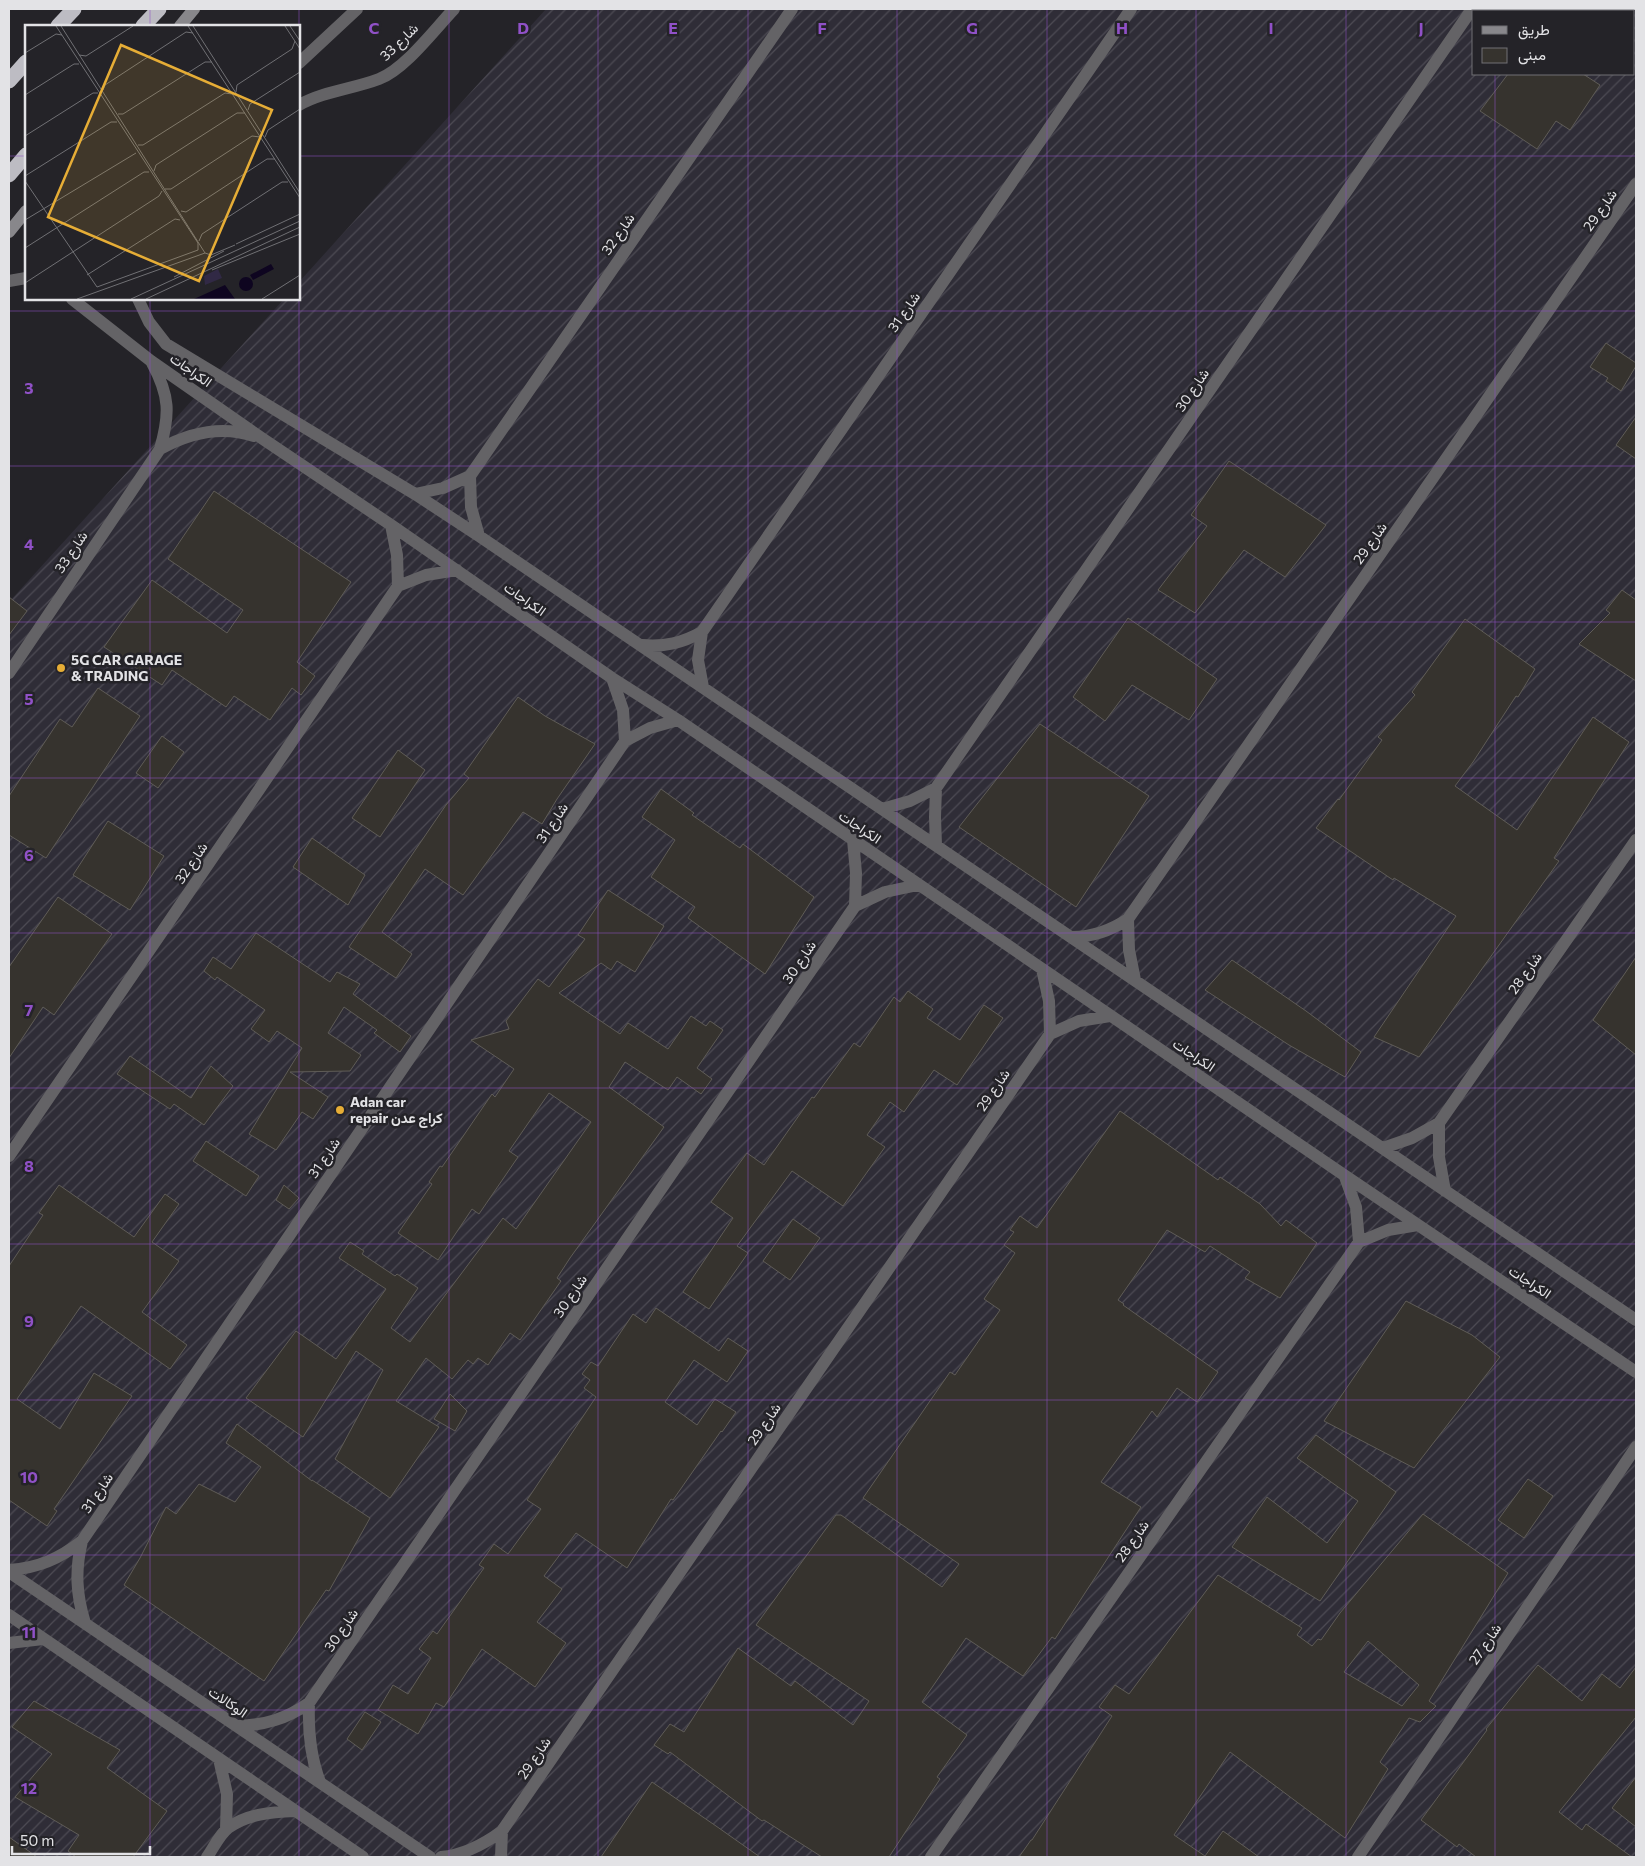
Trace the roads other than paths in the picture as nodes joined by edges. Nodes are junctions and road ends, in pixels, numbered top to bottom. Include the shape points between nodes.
1 (74, 9) edge
2 (159, 9) edge
3 (194, 9) edge
4 (357, 9) edge
5 (454, 9) edge
6 (792, 9) edge
7 (1131, 9) edge
8 (1472, 9) edge
9 (59, 25) edge
10 (144, 25) edge
11 (181, 25) edge
12 (300, 61) edge
13 (25, 63) edge
14 (9, 81) edge
15 (300, 104) edge
16 (25, 157) edge
17 (9, 175) edge
18 (1636, 184) edge
19 (25, 212) edge
20 (9, 232) edge
21 (25, 278) edge
22 (9, 280) edge
23 (73, 300) edge
24 (139, 300) edge
25 (151, 361) junction
26 (263, 439) junction
27 (160, 449) junction
28 (470, 476) junction
29 (414, 494) junction
30 (391, 524) junction
31 (479, 536) junction
32 (456, 570) junction
33 (398, 586) junction
34 (702, 632) junction
35 (641, 645) junction
36 (9, 673) edge
37 (612, 678) junction
38 (703, 687) junction
39 (678, 720) junction
40 (625, 742) junction
41 (936, 788) junction
42 (882, 809) junction
43 (853, 840) junction
44 (1636, 840) edge
45 (936, 845) junction
46 (918, 885) junction
47 (855, 906) junction
48 (1128, 919) junction
49 (1072, 937) junction
50 (1042, 969) junction
51 (1135, 980) junction
52 (1110, 1016) junction
53 (1050, 1034) junction
54 (1439, 1123) junction
55 (1383, 1148) junction
56 (9, 1156) edge
57 (1344, 1175) junction
58 (1445, 1191) junction
59 (1418, 1225) junction
60 (1359, 1242) junction
61 (1636, 1320) edge
62 (1635, 1374) edge
63 (1636, 1448) edge
64 (82, 1541) junction
65 (9, 1571) edge
66 (9, 1615) edge
67 (85, 1623) junction
68 (43, 1639) junction
69 (9, 1643) edge
70 (309, 1703) junction
71 (238, 1726) junction
72 (220, 1760) junction
73 (320, 1782) junction
74 (295, 1812) junction
75 (226, 1829) junction
76 (502, 1831) junction
77 (208, 1857) edge
78 (363, 1857) edge
79 (430, 1857) edge
80 (440, 1857) edge
81 (501, 1857) edge
82 (931, 1857) edge
83 (1358, 1857) edge

1 - 9 highway
2 - 10 highway
3 - 11 street
4 - 12 street
5 - 15 street, شارع 33 via 392,73
6 - 28 street, شارع 32
7 - 34 street, شارع 31
8 - 41 street, شارع 30
13 - 14 highway
16 - 17 highway
18 - 48 street, شارع 29
19 - 20 street
21 - 22 street
23 - 25 street, الكراجات
24 - 29 street, الكراجات via 166,344
25 - 26 street, الكراجات
25 - 27 street, شارع 33 via 162,381 167,403 166,427
26 - 27 street, شارع 33 via 211,431 176,440
26 - 30 street, الكراجات
27 - 36 street, شارع 33
28 - 29 street via 443,488
28 - 31 street via 471,507
29 - 31 street, الكراجات
30 - 32 street, الكراجات
30 - 33 street
31 - 35 street, الكراجات
32 - 33 street via 426,575
32 - 37 street, الكراجات
33 - 56 street, شارع 32
34 - 35 street via 673,644
34 - 38 street, شارع 31 via 698,660
35 - 38 street, الكراجات
37 - 39 street, الكراجات
37 - 40 street via 623,710
38 - 42 street, الكراجات
39 - 40 street, شارع 31 via 650,728
39 - 43 street, الكراجات
40 - 64 street, شارع 31
41 - 42 street, شارع 30 via 910,801
41 - 45 street
42 - 45 street, الكراجات
43 - 46 street, الكراجات
43 - 47 street
44 - 54 street, شارع 28
45 - 49 street, الكراجات
46 - 47 street via 885,892
46 - 50 street, الكراجات
47 - 70 street, شارع 30
48 - 49 street, شارع 29 via 1101,933
48 - 51 street via 1129,950
49 - 51 street, الكراجات
50 - 52 street, الكراجات
50 - 53 street via 1049,1001
51 - 55 street, الكراجات
52 - 53 street via 1079,1021
52 - 57 street, الكراجات
53 - 76 street, شارع 29
54 - 55 street, شارع 28 via 1412,1138
54 - 58 street via 1439,1158
55 - 58 street, الكراجات
57 - 59 street, الكراجات
57 - 60 street via 1356,1207
58 - 61 street, الكراجات
59 - 60 street via 1388,1230
59 - 62 street, الكراجات
60 - 82 street, شارع 28
63 - 83 street, شارع 27
64 - 65 street, شارع 31 via 47,1563
64 - 67 street, شارع 31 via 76,1582
65 - 67 street, الوكالات
66 - 68 street
67 - 71 street, الوكالات
68 - 69 street
68 - 72 street
70 - 71 street, شارع 30 via 275,1721 257,1726
70 - 73 street via 309,1744
71 - 73 street, الوكالات
72 - 74 street
72 - 75 street via 227,1794
73 - 79 street, الوكالات
74 - 75 street via 259,1814
74 - 78 street
75 - 77 street
76 - 80 street, شارع 29 via 469,1851
76 - 81 street

